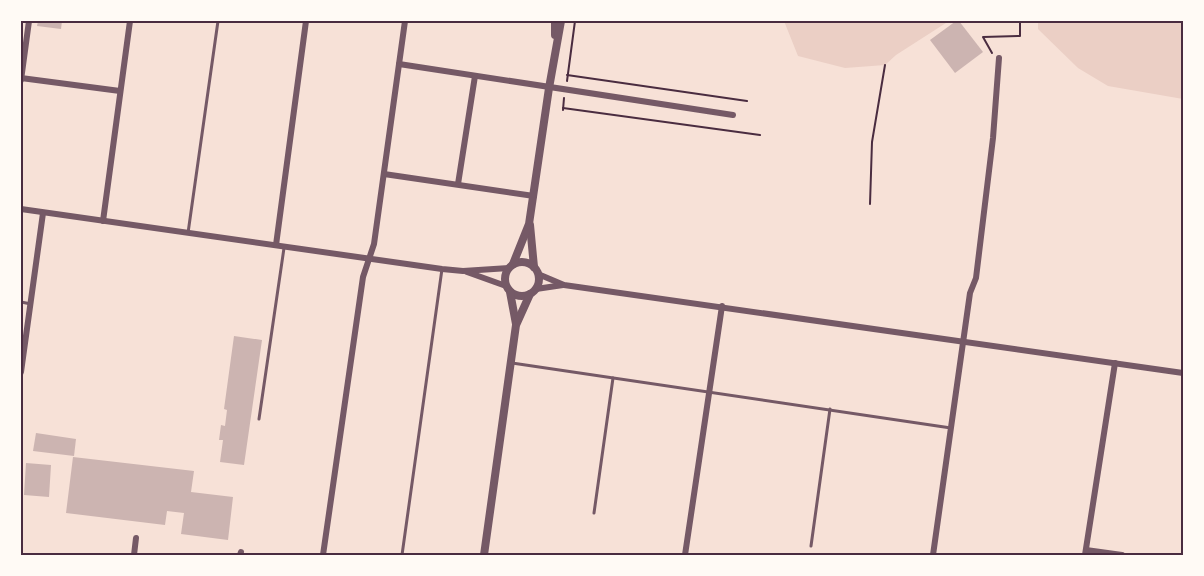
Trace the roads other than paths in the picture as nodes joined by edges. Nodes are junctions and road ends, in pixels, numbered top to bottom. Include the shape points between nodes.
1 (29, 21) edge
2 (130, 21) edge
3 (218, 21) edge
4 (306, 21) edge
5 (405, 21) edge
6 (555, 21) edge
7 (561, 21) edge
8 (555, 46) junction
9 (999, 58) road end
10 (399, 64) junction
11 (475, 76) junction
12 (21, 79) edge
13 (549, 88) junction
14 (120, 91) junction
15 (733, 115) dead end
16 (384, 174) junction
17 (458, 184) junction
18 (534, 196) junction
19 (21, 209) edge
20 (43, 213) junction
21 (103, 221) junction
22 (529, 224) junction
23 (188, 233) junction
24 (276, 245) junction
25 (284, 246) junction
26 (370, 259) junction
27 (511, 266) junction
28 (442, 269) junction
29 (536, 270) junction
30 (463, 271) junction
31 (564, 285) junction
32 (508, 289) junction
33 (533, 292) junction
34 (21, 302) edge
35 (31, 304) junction
36 (722, 306) junction
37 (516, 325) junction
38 (963, 340) junction
39 (510, 363) junction
40 (1115, 363) junction
41 (21, 372) edge
42 (1183, 373) edge
43 (613, 378) junction
44 (709, 392) junction
45 (830, 409) junction
46 (259, 419) dead end
47 (951, 428) junction
48 (594, 513) dead end
49 (136, 538) dead end
50 (811, 546) dead end
51 (1085, 552) edge
52 (134, 555) edge
53 (323, 555) edge
54 (402, 555) edge
55 (484, 555) edge
56 (686, 555) edge
57 (933, 555) edge
58 (1122, 555) edge

1 - 12 street
2 - 14 street
3 - 23 lane
4 - 24 street
5 - 10 street
6 - 8 street
7 - 8 street
8 - 13 street
9 - 38 street via 976,278
10 - 11 street
10 - 16 street
11 - 13 street
11 - 17 street
12 - 14 street
13 - 15 street
13 - 18 street
14 - 21 street
16 - 17 street
16 - 26 street
17 - 18 street
18 - 22 street
19 - 20 street
20 - 21 street
20 - 35 street
21 - 23 street
22 - 27 street
22 - 29 street
23 - 24 street
24 - 25 street
25 - 26 street
25 - 46 lane
26 - 28 street
26 - 53 street via 363,277
27 - 29 street via 524,262
27 - 30 street
27 - 32 street via 505,276
28 - 30 street
28 - 54 lane
29 - 31 street
29 - 33 street
30 - 32 street
31 - 33 street
31 - 36 street
32 - 33 street via 520,296
32 - 37 street
33 - 37 street
34 - 35 lane
35 - 41 street
36 - 38 street
36 - 44 street
37 - 39 street
38 - 40 street
38 - 47 street
39 - 43 lane
39 - 55 street
40 - 42 street
40 - 51 street
43 - 44 lane
43 - 48 lane
44 - 45 lane
44 - 56 street
45 - 47 lane
45 - 50 lane
47 - 57 street
49 - 52 street
51 - 58 street

